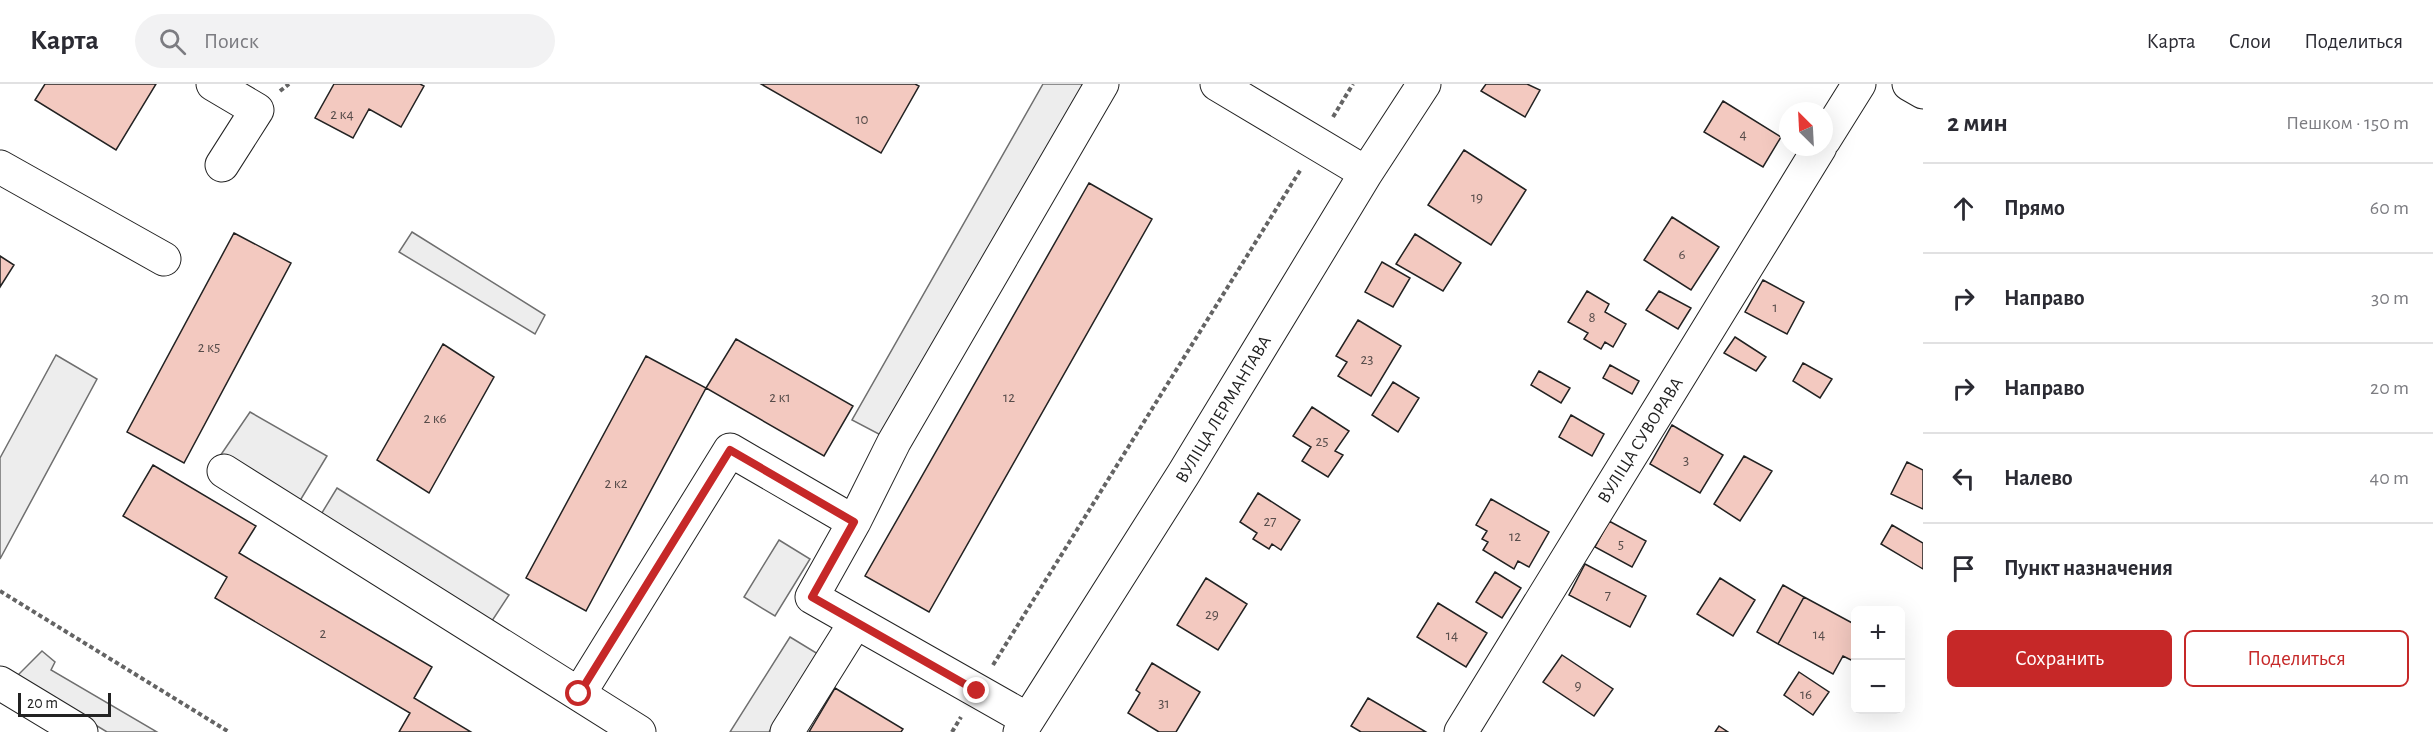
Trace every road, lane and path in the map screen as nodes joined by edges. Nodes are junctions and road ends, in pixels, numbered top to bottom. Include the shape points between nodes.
1 (213, 84) edge
2 (1102, 84) edge
3 (1216, 84) edge
4 (1353, 84) edge
5 (1424, 84) edge
6 (1859, 84) edge
7 (1909, 84) edge
8 (1923, 92) edge
9 (1833, 126) edge
10 (1317, 144) junction
11 (1814, 156) edge
12 (222, 165) dead end
13 (0, 167) edge
14 (1366, 173) junction
15 (164, 259) dead end
16 (224, 471) dead end
17 (854, 522) junction
18 (0, 591) edge
19 (855, 623) junction
20 (0, 683) edge
21 (977, 691) junction
22 (579, 694) junction
23 (1023, 726) edge
24 (81, 732) edge
25 (229, 732) edge
26 (639, 732) edge
27 (787, 732) edge
28 (952, 732) edge
29 (1461, 732) edge

1 - 12 street via 257,110
2 - 17 street via 894,442
3 - 10 street
4 - 10 path
5 - 14 street, ВУЛІЦА ЛЕРМАНТАВА
6 - 9 street
7 - 8 street
10 - 14 street
10 - 21 path
11 - 29 street, ВУЛІЦА СУВОРАВА
13 - 15 street
14 - 23 street, ВУЛІЦА ЛЕРМАНТАВА via 1184,473
16 - 22 street
17 - 19 street via 812,597
17 - 22 street via 730,450
18 - 25 path
19 - 21 street
19 - 27 street
20 - 24 street
21 - 23 street
21 - 28 path
22 - 26 street

